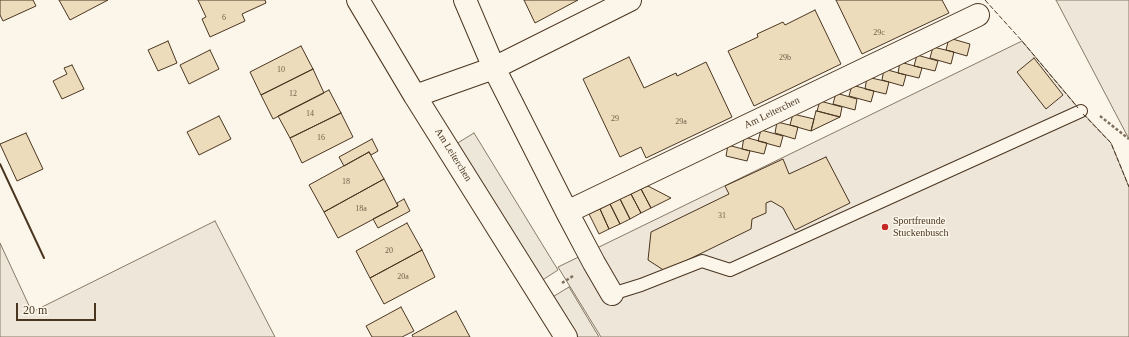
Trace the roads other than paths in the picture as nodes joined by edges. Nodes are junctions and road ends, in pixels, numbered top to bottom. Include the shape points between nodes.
1 (358, 0) edge
2 (465, 0) edge
3 (630, 0) edge
4 (978, 15) dead end
5 (494, 68) junction
6 (416, 96) junction
7 (1081, 111) road end
8 (566, 212) junction
9 (612, 294) joint
10 (566, 337) edge

1 - 6 street, Am Leiterchen
2 - 5 street
3 - 5 street
4 - 8 street, Am Leiterchen
5 - 6 street
5 - 8 street
6 - 10 street, Am Leiterchen
7 - 9 lane via 730,270 702,262
8 - 9 street

